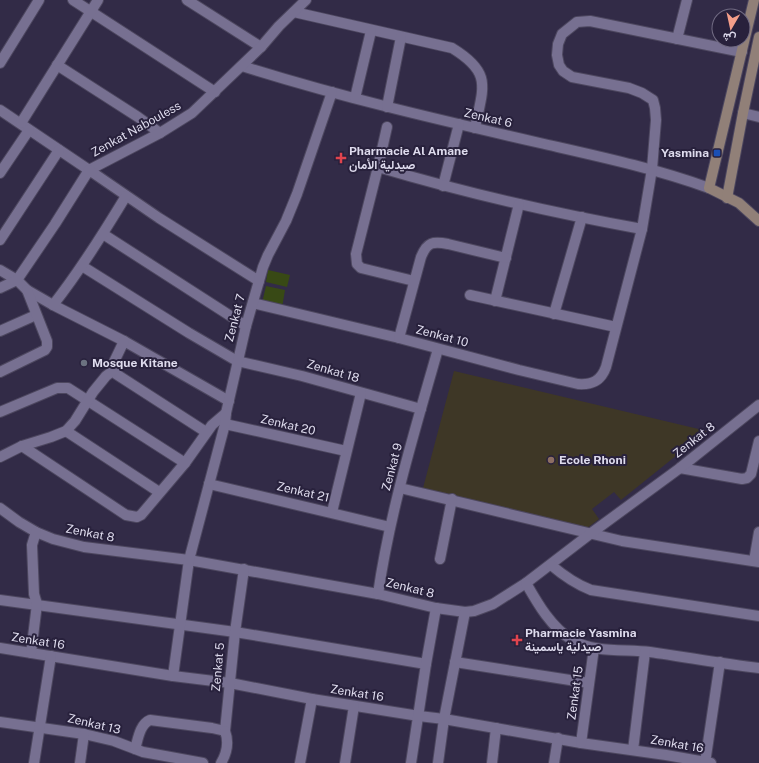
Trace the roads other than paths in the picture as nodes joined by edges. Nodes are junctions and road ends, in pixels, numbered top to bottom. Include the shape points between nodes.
1 (39, 0) edge
2 (73, 0) edge
3 (98, 0) edge
4 (187, 0) edge
5 (687, 0) edge
6 (754, 0) edge
7 (302, 1) edge
8 (91, 11) junction
9 (294, 12) junction
10 (371, 31) junction
11 (759, 36) edge
12 (401, 37) junction
13 (677, 39) junction
14 (261, 47) junction
15 (758, 49) edge
16 (742, 52) junction
17 (0, 63) edge
18 (57, 65) junction
19 (242, 66) junction
20 (215, 92) junction
21 (332, 92) junction
22 (355, 98) junction
23 (388, 107) junction
24 (0, 110) edge
25 (743, 113) junction
26 (759, 117) edge
27 (21, 123) junction
28 (459, 124) junction
29 (387, 127) dead end
30 (475, 128) junction
31 (30, 130) junction
32 (160, 133) junction
33 (59, 150) junction
34 (378, 167) junction
35 (652, 169) junction
36 (89, 170) junction
37 (0, 173) edge
38 (443, 186) junction
39 (709, 188) junction
40 (126, 196) junction
41 (727, 198) junction
42 (519, 204) junction
43 (582, 217) junction
44 (759, 221) edge
45 (642, 229) junction
46 (103, 234) junction
47 (0, 240) edge
48 (506, 258) junction
49 (82, 266) junction
50 (0, 270) edge
51 (17, 280) junction
52 (259, 281) junction
53 (414, 281) junction
54 (0, 288) edge
55 (27, 290) junction
56 (470, 296) dead end
57 (495, 301) junction
58 (253, 303) junction
59 (53, 305) junction
60 (554, 314) junction
61 (36, 315) junction
62 (246, 326) junction
63 (616, 327) junction
64 (0, 331) edge
65 (399, 338) junction
66 (124, 341) junction
67 (438, 349) junction
68 (238, 361) junction
69 (114, 370) junction
70 (0, 372) edge
71 (361, 393) junction
72 (86, 401) junction
73 (229, 401) junction
74 (759, 405) edge
75 (421, 409) junction
76 (0, 412) edge
77 (226, 413) junction
78 (225, 424) junction
79 (66, 431) junction
80 (206, 432) junction
81 (759, 441) edge
82 (22, 446) junction
83 (346, 451) junction
84 (0, 456) edge
85 (185, 463) junction
86 (680, 468) junction
87 (209, 484) junction
88 (400, 488) junction
89 (159, 492) junction
90 (452, 499) junction
91 (0, 508) edge
92 (332, 512) junction
93 (390, 527) junction
94 (36, 532) junction
95 (759, 532) edge
96 (590, 534) junction
97 (189, 560) junction
98 (440, 560) dead end
99 (757, 561) edge
100 (551, 565) junction
101 (244, 569) junction
102 (526, 583) junction
103 (378, 594) junction
104 (0, 600) edge
105 (37, 604) junction
106 (436, 608) junction
107 (465, 612) junction
108 (759, 616) edge
109 (180, 624) junction
110 (235, 632) junction
111 (0, 648) edge
112 (594, 648) junction
113 (645, 652) junction
114 (31, 653) junction
115 (51, 656) junction
116 (454, 662) junction
117 (720, 662) junction
118 (426, 664) junction
119 (759, 668) edge
120 (173, 676) junction
121 (230, 683) junction
122 (589, 684) junction
123 (312, 699) junction
124 (354, 706) junction
125 (419, 716) junction
126 (444, 719) junction
127 (0, 722) edge
128 (39, 727) junction
129 (496, 728) junction
130 (225, 731) junction
131 (84, 734) junction
132 (558, 738) junction
133 (581, 743) junction
134 (135, 748) junction
135 (632, 750) junction
136 (34, 763) edge
137 (80, 763) edge
138 (203, 763) edge
139 (221, 763) edge
140 (300, 763) edge
141 (345, 763) edge
142 (411, 763) edge
143 (438, 763) edge
144 (492, 763) edge
145 (554, 763) edge
146 (707, 763) edge

1 - 17 street
2 - 8 street
3 - 8 street
4 - 14 street
5 - 13 street
6 - 16 main road
7 - 9 street, Zenkat Nabouless
8 - 18 street
8 - 20 street
9 - 10 street
9 - 14 street, Zenkat Nabouless
10 - 12 street
10 - 22 street
11 - 15 main road
12 - 23 street
12 - 30 street via 452,48 466,57 480,72 484,86
13 - 16 street
13 - 35 street, Zenkat 10 via 590,21 577,22 570,26 562,34 558,44 557,55 563,72 572,77 628,88 653,100 656,120
14 - 19 street, Zenkat Nabouless
15 - 25 main road
16 - 39 main road
18 - 27 street
18 - 32 street
19 - 20 street, Zenkat Nabouless
19 - 21 street, Zenkat 6
20 - 32 street, Zenkat Nabouless via 192,113
21 - 22 street, Zenkat 6
21 - 52 street, Zenkat 7 via 297,194 268,255
22 - 23 street, Zenkat 6
23 - 28 street, Zenkat 6
24 - 27 street, Zenkat Nabouless
25 - 26 street
25 - 41 main road
27 - 31 street, Zenkat Nabouless
28 - 30 street, Zenkat 6
28 - 38 street
29 - 34 street
30 - 35 street, Zenkat 6
31 - 33 street, Zenkat Nabouless
31 - 37 street
32 - 36 street, Zenkat Nabouless
33 - 36 street, Zenkat Nabouless
33 - 47 street
34 - 38 street
34 - 53 street via 356,254 357,264 362,268
35 - 39 street, Zenkat 6
35 - 45 street, Zenkat 10
36 - 40 street
36 - 51 street
38 - 42 street
39 - 41 main road, Zenkat 6
40 - 46 street
40 - 52 street
41 - 44 main road, Zenkat 6 via 739,203
42 - 43 street
42 - 48 street
43 - 45 street
43 - 60 street
45 - 63 street, Zenkat 10
46 - 49 street
46 - 62 street
48 - 53 street via 434,242 424,250
48 - 57 street
49 - 59 street
49 - 68 street, Zenkat 18
50 - 51 street
51 - 54 street
51 - 55 street
52 - 58 street, Zenkat 7
53 - 65 street
55 - 59 street
55 - 61 street
56 - 57 street
57 - 60 street
58 - 62 street, Zenkat 7
58 - 65 street, Zenkat 10
59 - 66 street
60 - 63 street
61 - 64 street
61 - 70 street via 47,341 46,349
62 - 68 street, Zenkat 7
63 - 67 street, Zenkat 10 via 604,373 593,383 587,384 578,384
65 - 67 street, Zenkat 10
66 - 69 street via 115,358
66 - 73 street
67 - 75 street, Zenkat 9
68 - 71 street, Zenkat 18
68 - 73 street, Zenkat 7
69 - 72 street
69 - 80 street via 123,380
71 - 75 street, Zenkat 18
71 - 83 street
72 - 76 street via 68,388 57,388
72 - 79 street via 78,417
72 - 85 street
73 - 77 street, Zenkat 7
74 - 86 street, Zenkat 8
75 - 88 street, Zenkat 9
77 - 78 street, Zenkat 7
77 - 80 street
78 - 83 street, Zenkat 20
78 - 87 street, Zenkat 7
79 - 82 street
79 - 89 street
80 - 85 street
81 - 86 street via 751,474 747,478
82 - 84 street
82 - 89 street via 131,517 141,515
83 - 92 street
85 - 89 street
86 - 96 street, Zenkat 8
87 - 92 street, Zenkat 21
87 - 97 street, Zenkat 7
88 - 90 street
88 - 93 street, Zenkat 9
90 - 96 street
90 - 98 street
91 - 94 street, Zenkat 8
92 - 93 street, Zenkat 21
93 - 103 street, Zenkat 9
94 - 97 street, Zenkat 8 via 84,547
94 - 105 street via 32,545 34,594
95 - 99 street
96 - 99 street via 639,544
96 - 100 street, Zenkat 8
97 - 101 street, Zenkat 8
97 - 109 street, Zenkat 7
100 - 102 street, Zenkat 8
100 - 108 street via 567,579 591,590
101 - 103 street, Zenkat 8
101 - 110 street, Zenkat 5
102 - 107 street, Zenkat 8 via 493,604
102 - 112 street via 546,616 558,628 573,640
103 - 106 street, Zenkat 8
104 - 105 street
105 - 109 street
105 - 114 street
106 - 107 street, Zenkat 8
106 - 118 street
107 - 116 street
109 - 110 street
109 - 120 street, Zenkat 7
110 - 118 street
110 - 121 street, Zenkat 5
111 - 114 street, Zenkat 16
112 - 113 street
112 - 122 street, Zenkat 15
113 - 117 street
113 - 135 street
114 - 115 street, Zenkat 16
115 - 120 street, Zenkat 16
115 - 128 street
116 - 122 street
116 - 126 street
117 - 119 street
117 - 146 street
118 - 125 street
120 - 121 street, Zenkat 16
121 - 123 street, Zenkat 16
121 - 130 street, Zenkat 5
122 - 133 street, Zenkat 15
123 - 124 street, Zenkat 16
123 - 140 street
124 - 125 street, Zenkat 16
124 - 141 street
125 - 126 street, Zenkat 16
125 - 142 street
126 - 129 street, Zenkat 16
126 - 143 street
127 - 128 street, Zenkat 13
128 - 131 street, Zenkat 13
128 - 136 street
129 - 132 street, Zenkat 16
129 - 144 street
130 - 134 street via 158,720 147,722
130 - 139 street, Zenkat 5 via 226,748
131 - 134 street, Zenkat 13
131 - 137 street
132 - 133 street, Zenkat 16
132 - 145 street
133 - 135 street, Zenkat 16
134 - 138 street, Zenkat 13 via 143,752
135 - 146 street, Zenkat 16

